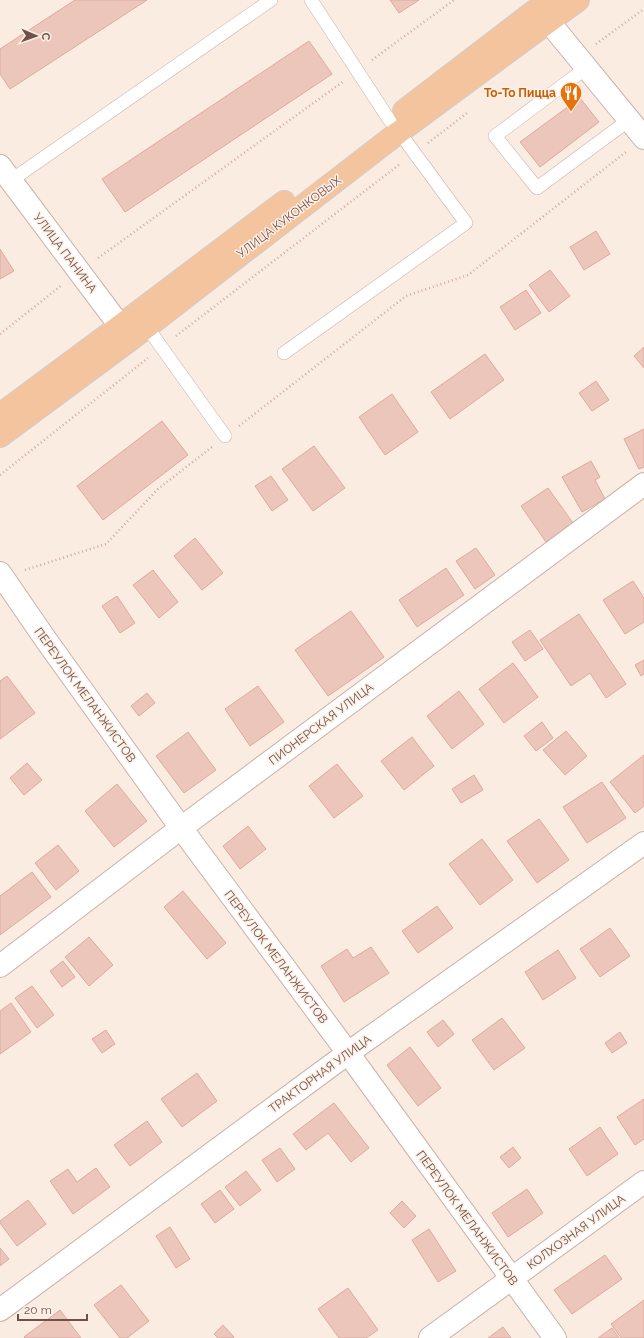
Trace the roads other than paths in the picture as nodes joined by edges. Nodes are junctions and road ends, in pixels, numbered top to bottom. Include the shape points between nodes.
1 (271, 0) edge
2 (312, 0) edge
3 (578, 0) edge
4 (543, 7) edge
5 (582, 63) junction
6 (629, 120) junction
7 (394, 127) junction
8 (644, 138) edge
9 (5, 174) edge
10 (133, 330) junction
11 (284, 353) dead end
12 (0, 415) edge
13 (0, 436) edge
14 (225, 436) road end
15 (644, 484) edge
16 (1, 575) edge
17 (181, 828) junction
18 (644, 843) edge
19 (0, 966) edge
20 (348, 1053) junction
21 (644, 1182) edge
22 (511, 1279) junction
23 (0, 1310) edge
24 (430, 1338) edge
25 (555, 1338) edge

1 - 9 lane
2 - 7 lane
3 - 4 main road, УЛИЦА КУКОНКОВЫХ
4 - 5 street
4 - 7 main road, УЛИЦА КУКОНКОВЫХ
5 - 6 street
5 - 6 lane via 495,136 537,188
6 - 8 street
7 - 10 main road, УЛИЦА КУКОНКОВЫХ
7 - 11 lane via 466,223
9 - 10 street, УЛИЦА ПАНИНА via 79,271
10 - 12 main road, УЛИЦА КУКОНКОВЫХ
10 - 13 main road, УЛИЦА КУКОНКОВЫХ
10 - 14 lane via 161,348
15 - 17 street, ПИОНЕРСКАЯ УЛИЦА
16 - 17 street, ПЕРЕУЛОК МЕЛАНЖИСТОВ
17 - 19 street, ПИОНЕРСКАЯ УЛИЦА
17 - 20 street, ПЕРЕУЛОК МЕЛАНЖИСТОВ
18 - 20 street, ТРАКТОРНАЯ УЛИЦА
20 - 22 street, ПЕРЕУЛОК МЕЛАНЖИСТОВ
20 - 23 street, ТРАКТОРНАЯ УЛИЦА
21 - 22 street, КОЛХОЗНАЯ УЛИЦА
22 - 24 street, КОЛХОЗНАЯ УЛИЦА
22 - 25 street, ПЕРЕУЛОК МЕЛАНЖИСТОВ

